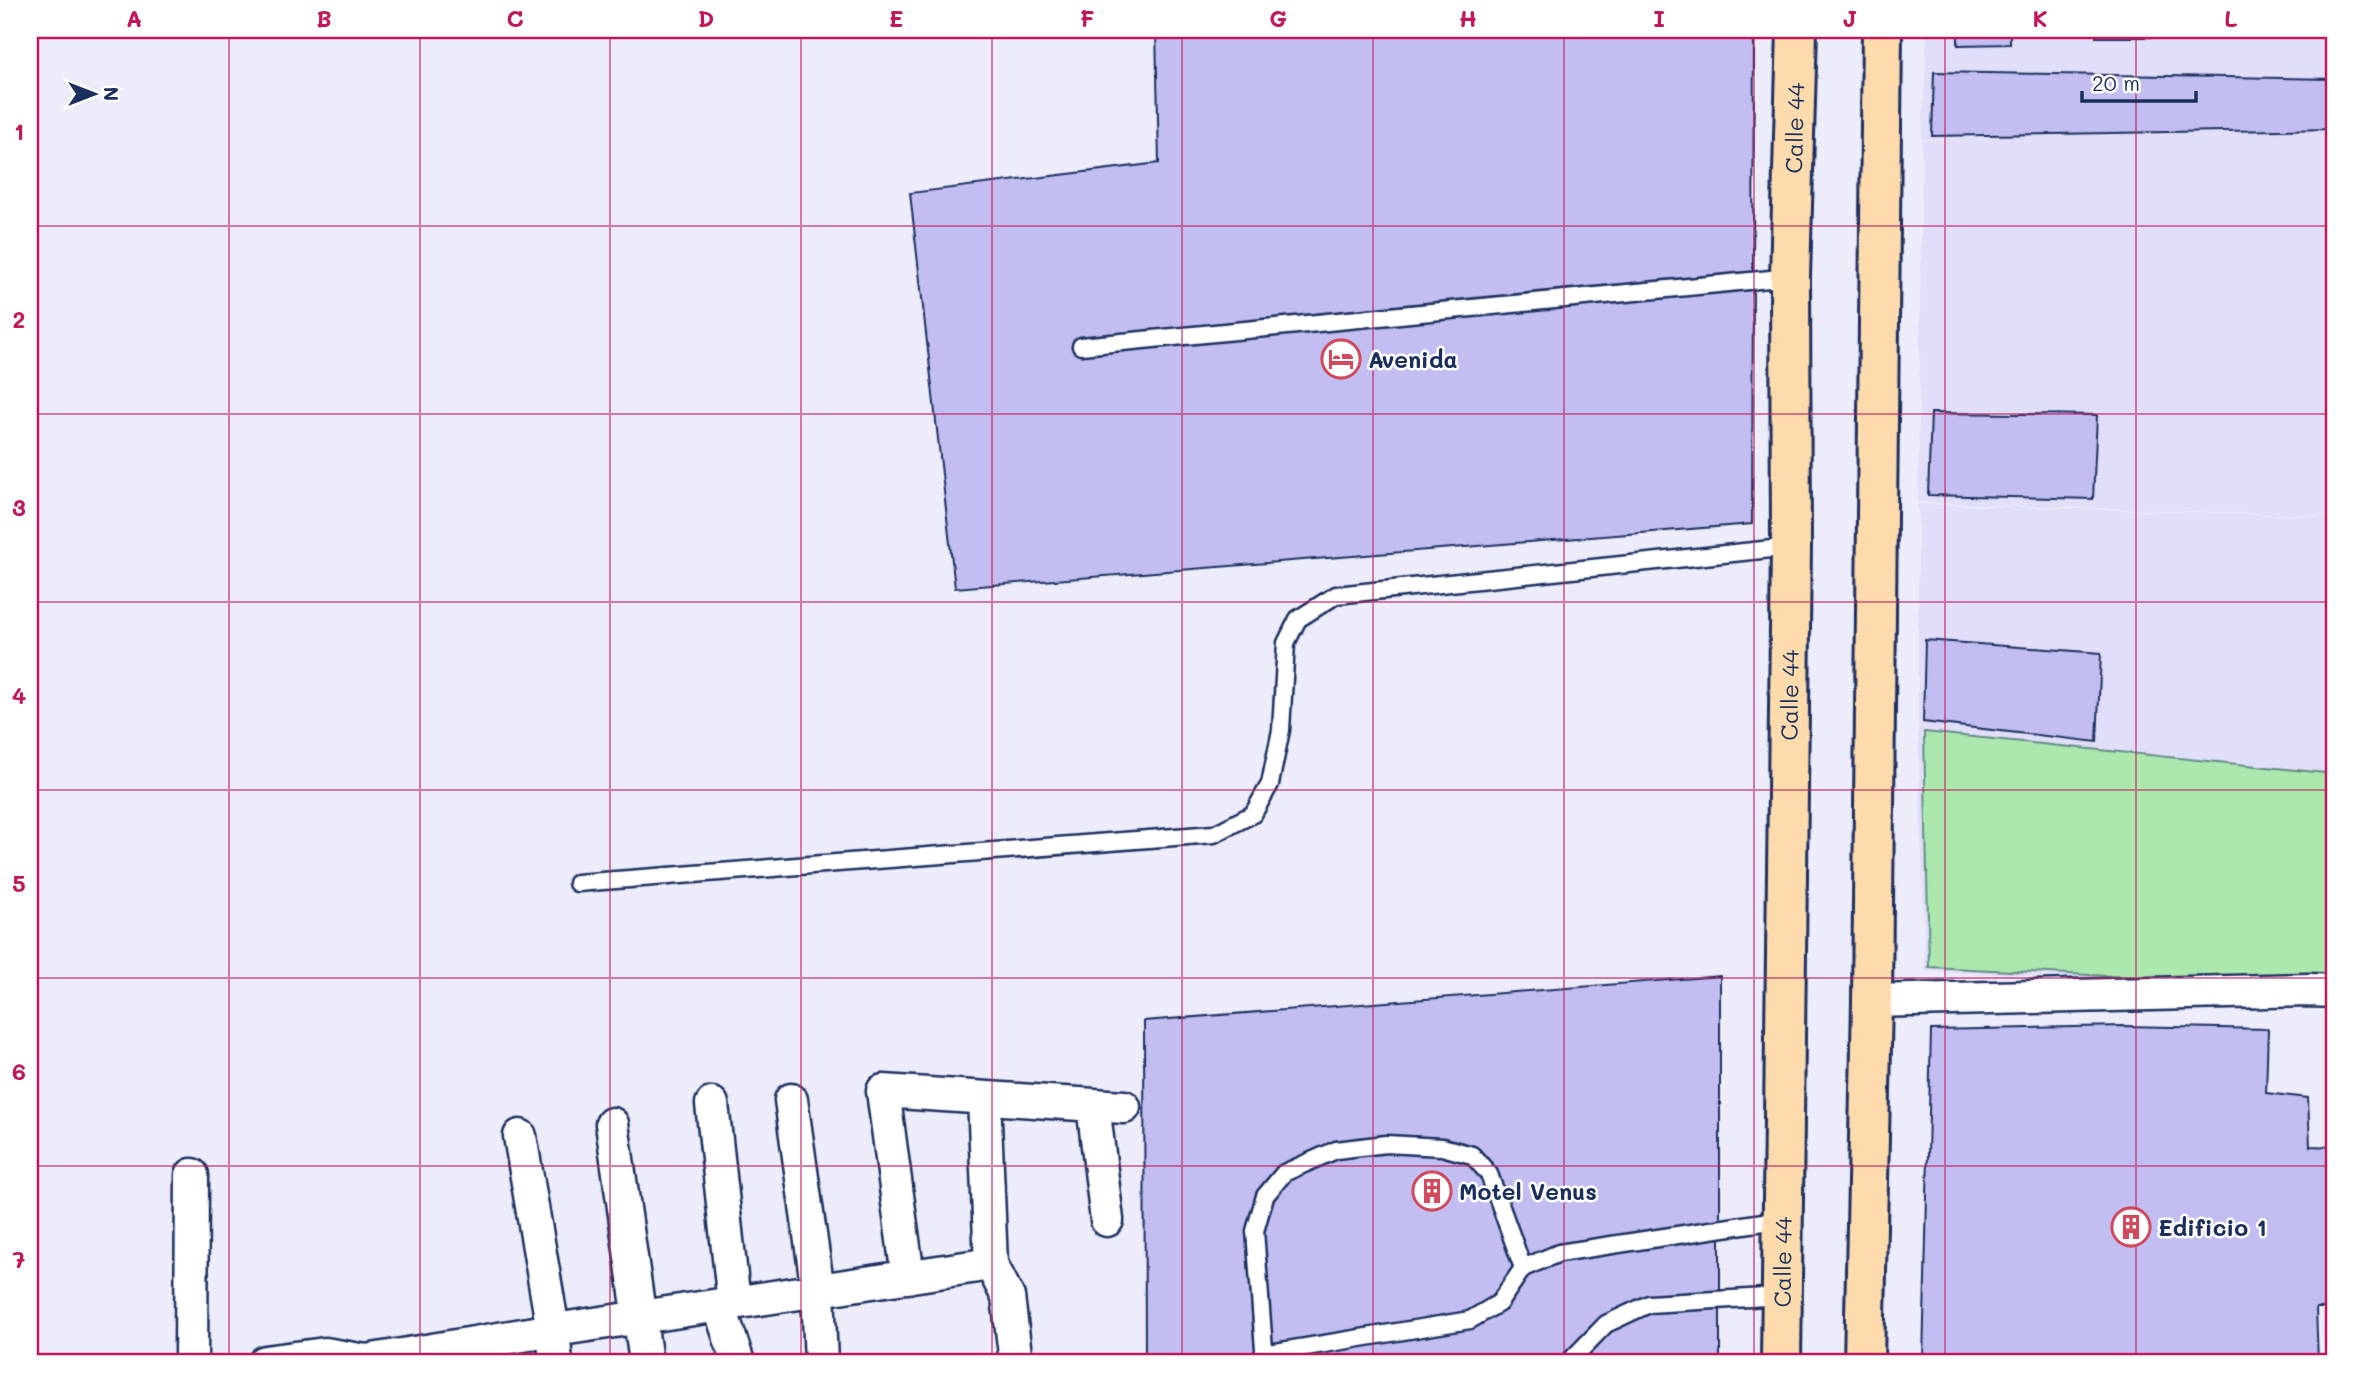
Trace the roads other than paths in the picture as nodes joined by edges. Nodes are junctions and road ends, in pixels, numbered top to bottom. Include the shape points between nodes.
1 (1797, 30) edge
2 (1882, 30) edge
3 (1790, 277) junction
4 (1081, 346) dead end
5 (1791, 547) junction
6 (577, 883) dead end
7 (2335, 991) edge
8 (1872, 1001) junction
9 (984, 1098) junction
10 (791, 1100) dead end
11 (712, 1104) dead end
12 (1093, 1105) junction
13 (1124, 1107) dead end
14 (612, 1124) dead end
15 (520, 1136) dead end
16 (192, 1175) dead end
17 (1783, 1219) junction
18 (1107, 1220) dead end
19 (991, 1265) junction
20 (1523, 1268) junction
21 (908, 1277) junction
22 (818, 1291) junction
23 (1782, 1296) junction
24 (727, 1304) junction
25 (640, 1317) junction
26 (553, 1330) junction
27 (430, 1357) edge
28 (1264, 1358) edge
29 (191, 1362) edge
30 (265, 1362) edge
31 (366, 1362) edge
32 (556, 1362) edge
33 (646, 1362) edge
34 (738, 1362) edge
35 (821, 1362) edge
36 (1016, 1362) edge
37 (1569, 1362) edge
38 (1782, 1362) edge
39 (1864, 1362) edge

1 - 3 main road, Calle 44
2 - 8 main road
3 - 4 lane
3 - 5 main road, Calle 44
5 - 6 lane via 1336,595 1298,619 1286,643 1281,730 1270,784 1253,814 1214,834
5 - 17 main road, Calle 44
7 - 8 street
8 - 39 main road
9 - 12 street
9 - 19 street
9 - 21 street via 883,1091
10 - 22 street
11 - 24 street
12 - 13 street
12 - 18 street
14 - 25 street
15 - 26 street
16 - 29 street
17 - 20 lane via 1559,1253
17 - 23 main road, Calle 44
19 - 21 street
19 - 36 street via 1008,1297
20 - 28 lane via 1499,1303 1470,1320
20 - 28 lane via 1489,1174 1472,1156 1442,1147 1386,1144 1336,1150 1284,1173 1265,1196 1255,1231
21 - 22 street
22 - 24 street
22 - 35 street
23 - 37 lane via 1649,1304 1606,1324
23 - 38 main road, Calle 44
24 - 25 street
24 - 34 street
25 - 26 street
25 - 33 street
26 - 27 street
26 - 32 street
27 - 31 street
30 - 31 street via 325,1354

